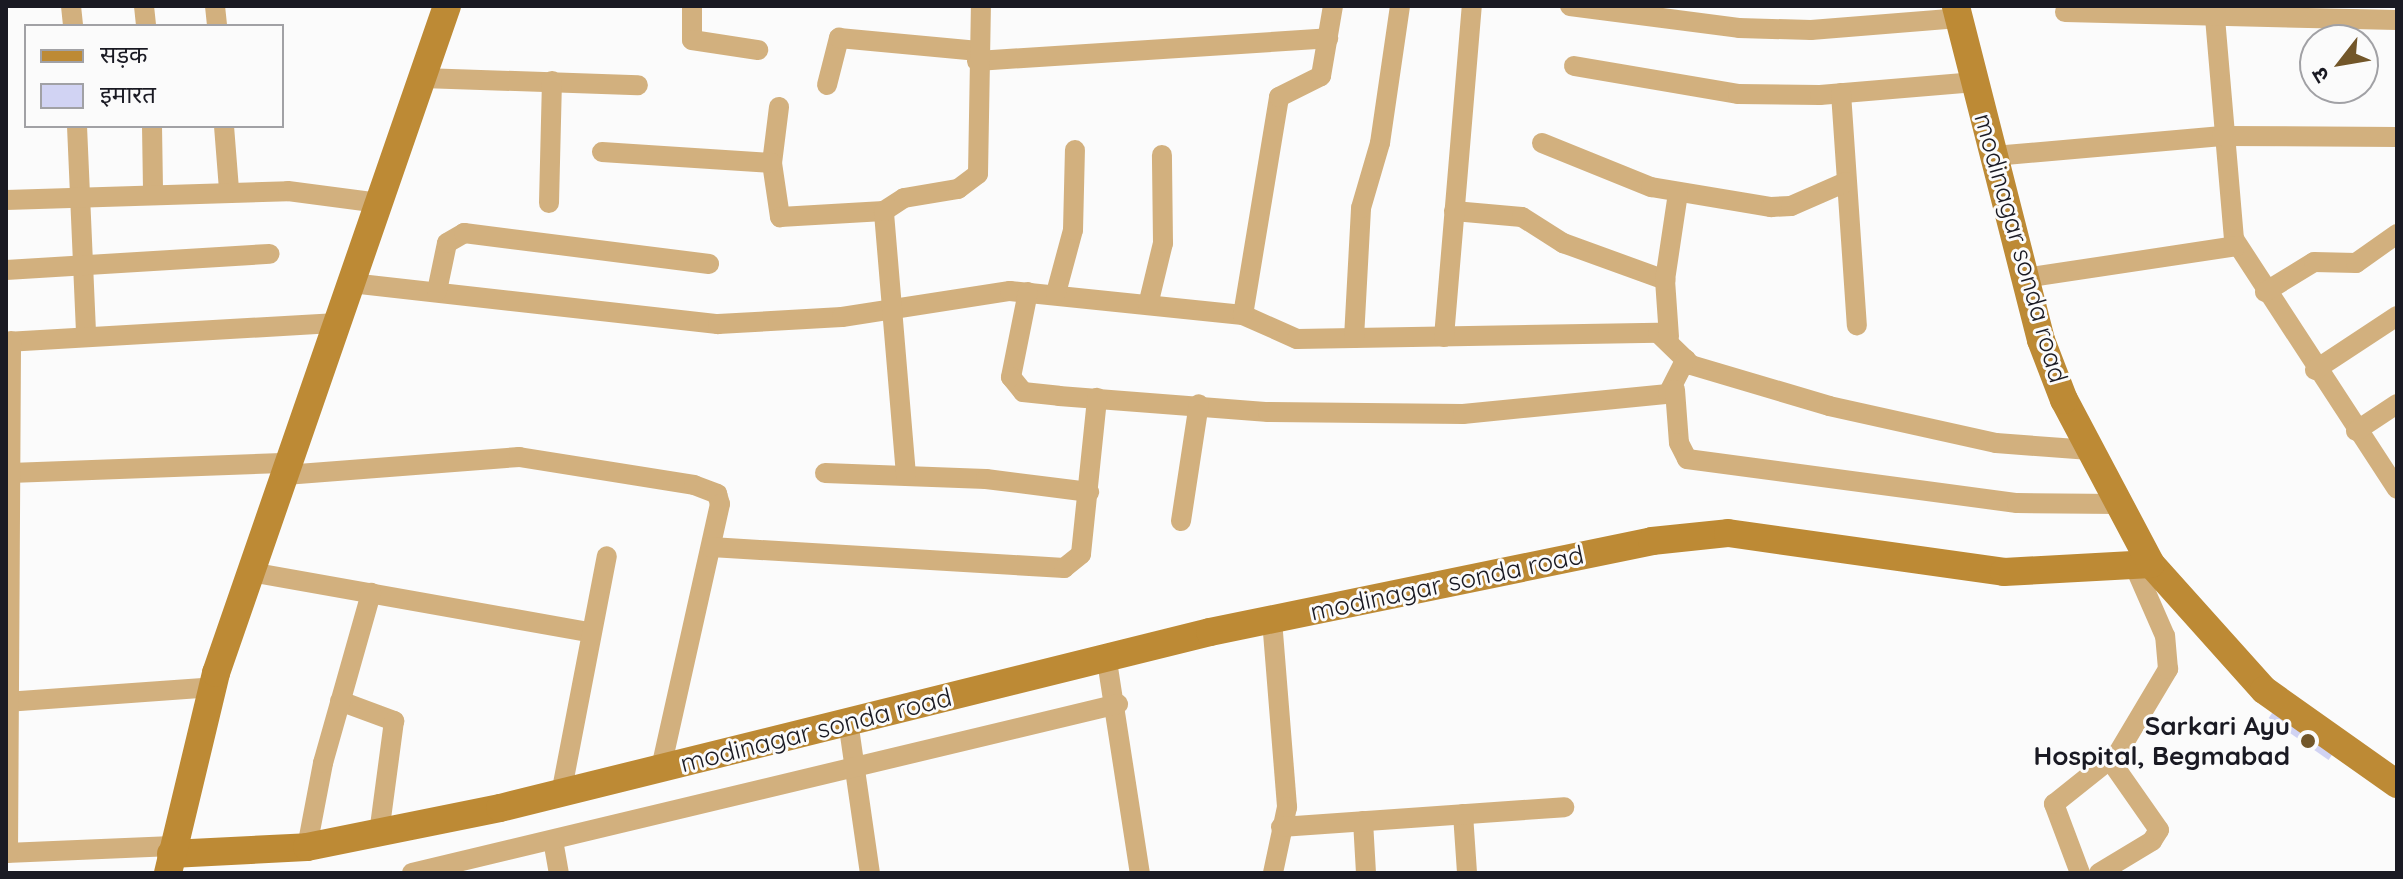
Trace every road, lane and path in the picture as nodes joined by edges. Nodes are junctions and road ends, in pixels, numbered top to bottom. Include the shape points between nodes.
1 (447, 6) edge
2 (692, 6) edge
3 (981, 6) edge
4 (1333, 6) edge
5 (1400, 6) edge
6 (1472, 6) edge
7 (1570, 6) edge
8 (1594, 8) edge
9 (1958, 12) edge
10 (2065, 12) dead end
11 (2214, 12) edge
12 (2397, 20) edge
13 (1328, 38) junction
14 (758, 50) dead end
15 (977, 56) junction
16 (1574, 66) dead end
17 (422, 78) junction
18 (552, 81) junction
19 (1975, 82) junction
20 (638, 85) dead end
21 (827, 85) dead end
22 (1841, 93) junction
23 (779, 107) dead end
24 (77, 128) edge
25 (152, 128) edge
26 (224, 128) edge
27 (2222, 136) junction
28 (2397, 137) edge
29 (1542, 143) dead end
30 (1075, 150) dead end
31 (602, 152) dead end
32 (1162, 155) dead end
33 (1994, 156) junction
34 (772, 163) junction
35 (1846, 182) junction
36 (229, 190) junction
37 (153, 193) junction
38 (1678, 193) junction
39 (83, 196) junction
40 (6, 200) edge
41 (379, 203) junction
42 (549, 203) dead end
43 (884, 211) junction
44 (1454, 211) junction
45 (2397, 234) edge
46 (2237, 246) junction
47 (270, 254) dead end
48 (709, 264) dead end
49 (85, 266) junction
50 (6, 270) edge
51 (2025, 278) junction
52 (1665, 280) junction
53 (351, 283) junction
54 (437, 291) junction
55 (1028, 292) junction
56 (2265, 292) junction
57 (1056, 293) junction
58 (1148, 305) junction
59 (892, 308) junction
60 (1243, 315) junction
61 (2397, 316) edge
62 (337, 323) junction
63 (1857, 325) dead end
64 (86, 336) junction
65 (1444, 337) junction
66 (1669, 337) junction
67 (1354, 338) junction
68 (8, 342) edge
69 (1686, 359) junction
70 (2315, 370) junction
71 (1675, 390) junction
72 (1097, 398) junction
73 (1199, 404) junction
74 (2397, 404) edge
75 (8, 418) edge
76 (2356, 431) junction
77 (2090, 450) junction
78 (287, 469) junction
79 (825, 473) dead end
80 (906, 475) junction
81 (9, 481) edge
82 (2397, 488) edge
83 (1089, 492) junction
84 (2118, 504) junction
85 (1181, 521) dead end
86 (711, 547) junction
87 (607, 556) dead end
88 (2143, 565) junction
89 (251, 572) junction
90 (371, 593) junction
91 (1274, 627) junction
92 (589, 632) junction
93 (1109, 664) junction
94 (213, 687) junction
95 (340, 701) junction
96 (1118, 701) junction
97 (8, 702) edge
98 (852, 745) junction
99 (2110, 760) junction
100 (661, 767) junction
101 (8, 770) edge
102 (2397, 784) edge
103 (561, 794) junction
104 (1564, 807) dead end
105 (1463, 814) junction
106 (7, 815) edge
107 (1363, 821) junction
108 (1281, 827) junction
109 (379, 833) junction
110 (553, 840) junction
111 (307, 847) junction
112 (7, 853) edge
113 (171, 859) edge
114 (434, 870) edge
115 (412, 873) edge
116 (559, 873) edge
117 (870, 873) edge
118 (1140, 873) edge
119 (1273, 873) edge
120 (1366, 873) edge
121 (1467, 873) edge
122 (2080, 873) edge
123 (2099, 873) edge

1 - 17 street
2 - 14 street via 692,40
3 - 15 street
4 - 13 street
5 - 67 street via 1380,143 1361,208
6 - 44 street
7 - 8 street
8 - 9 street via 1739,28 1811,30
9 - 19 street, modinagar sonda road
10 - 11 street
11 - 12 street
11 - 27 street
13 - 15 street
13 - 60 street via 1321,76 1279,97
15 - 21 street via 839,38
15 - 43 street via 978,174 958,189 904,198
16 - 22 street via 1738,94
17 - 18 street
17 - 41 street
18 - 20 street
18 - 42 street
19 - 22 street
19 - 33 street, modinagar sonda road
22 - 35 street
23 - 34 street
24 - 39 street
25 - 37 street
26 - 36 street
27 - 28 street
27 - 33 street
27 - 46 street via 2229,223
29 - 38 street
30 - 57 street via 1073,230
31 - 34 street
32 - 58 street via 1163,243
33 - 51 street, modinagar sonda road
34 - 43 street via 780,217
35 - 38 street via 1791,206
35 - 63 street
36 - 37 street
36 - 41 street
37 - 39 street
38 - 52 street
39 - 40 street
39 - 49 street
41 - 53 street
43 - 59 street
44 - 52 street via 1522,217 1563,243
44 - 65 street
45 - 56 street via 2356,263 2314,262
46 - 51 street
46 - 56 street
47 - 49 street
48 - 54 street via 464,233 447,243
49 - 50 street
49 - 64 street
51 - 77 street, modinagar sonda road via 2051,370
52 - 66 street
53 - 54 street
53 - 62 street
54 - 59 street via 733,325
55 - 57 street
55 - 59 street
55 - 72 street via 1012,365 1016,388
56 - 70 street
57 - 58 street
58 - 60 street
59 - 80 street
60 - 67 street via 1297,339
61 - 70 street
62 - 64 street
62 - 78 street
64 - 68 street
65 - 66 street via 1579,331
65 - 67 street
66 - 69 street
68 - 75 street
69 - 71 street
69 - 77 street via 1829,406 1996,443
70 - 76 street
71 - 73 street via 1648,398 1463,414 1268,412
71 - 84 street via 1687,459 2017,503
72 - 73 street
72 - 83 street
73 - 85 street
74 - 76 street
75 - 81 street
76 - 82 street
77 - 84 street, modinagar sonda road
78 - 81 street
78 - 86 street via 519,457 679,482 717,494
78 - 89 street
79 - 80 street
80 - 83 street
81 - 97 street
83 - 86 street via 1081,554 1064,568
84 - 88 street, modinagar sonda road
86 - 100 street
87 - 92 street
88 - 91 street, modinagar sonda road via 2004,572 1728,533 1652,541
88 - 99 street via 2165,636 2168,669 2134,732
88 - 102 street via 2264,690
89 - 90 street
89 - 94 street
90 - 92 street
90 - 95 street
91 - 93 street, modinagar sonda road
91 - 108 street via 1287,807
92 - 103 street
93 - 96 street
93 - 98 street, modinagar sonda road
94 - 97 street
94 - 113 street
95 - 109 street via 387,713 394,721
95 - 111 street
96 - 98 street
96 - 118 street
97 - 101 street
98 - 100 street, modinagar sonda road
98 - 110 street
98 - 117 street
99 - 122 street via 2051,809
99 - 123 street via 2159,830 2152,841
100 - 103 street, modinagar sonda road
101 - 106 street
103 - 109 street, modinagar sonda road
104 - 105 street
105 - 107 street
105 - 121 street
106 - 112 street
107 - 108 street
107 - 120 street
108 - 119 street
109 - 111 street, modinagar sonda road
110 - 114 street
110 - 116 street
111 - 113 street, modinagar sonda road
112 - 113 street
114 - 115 street

